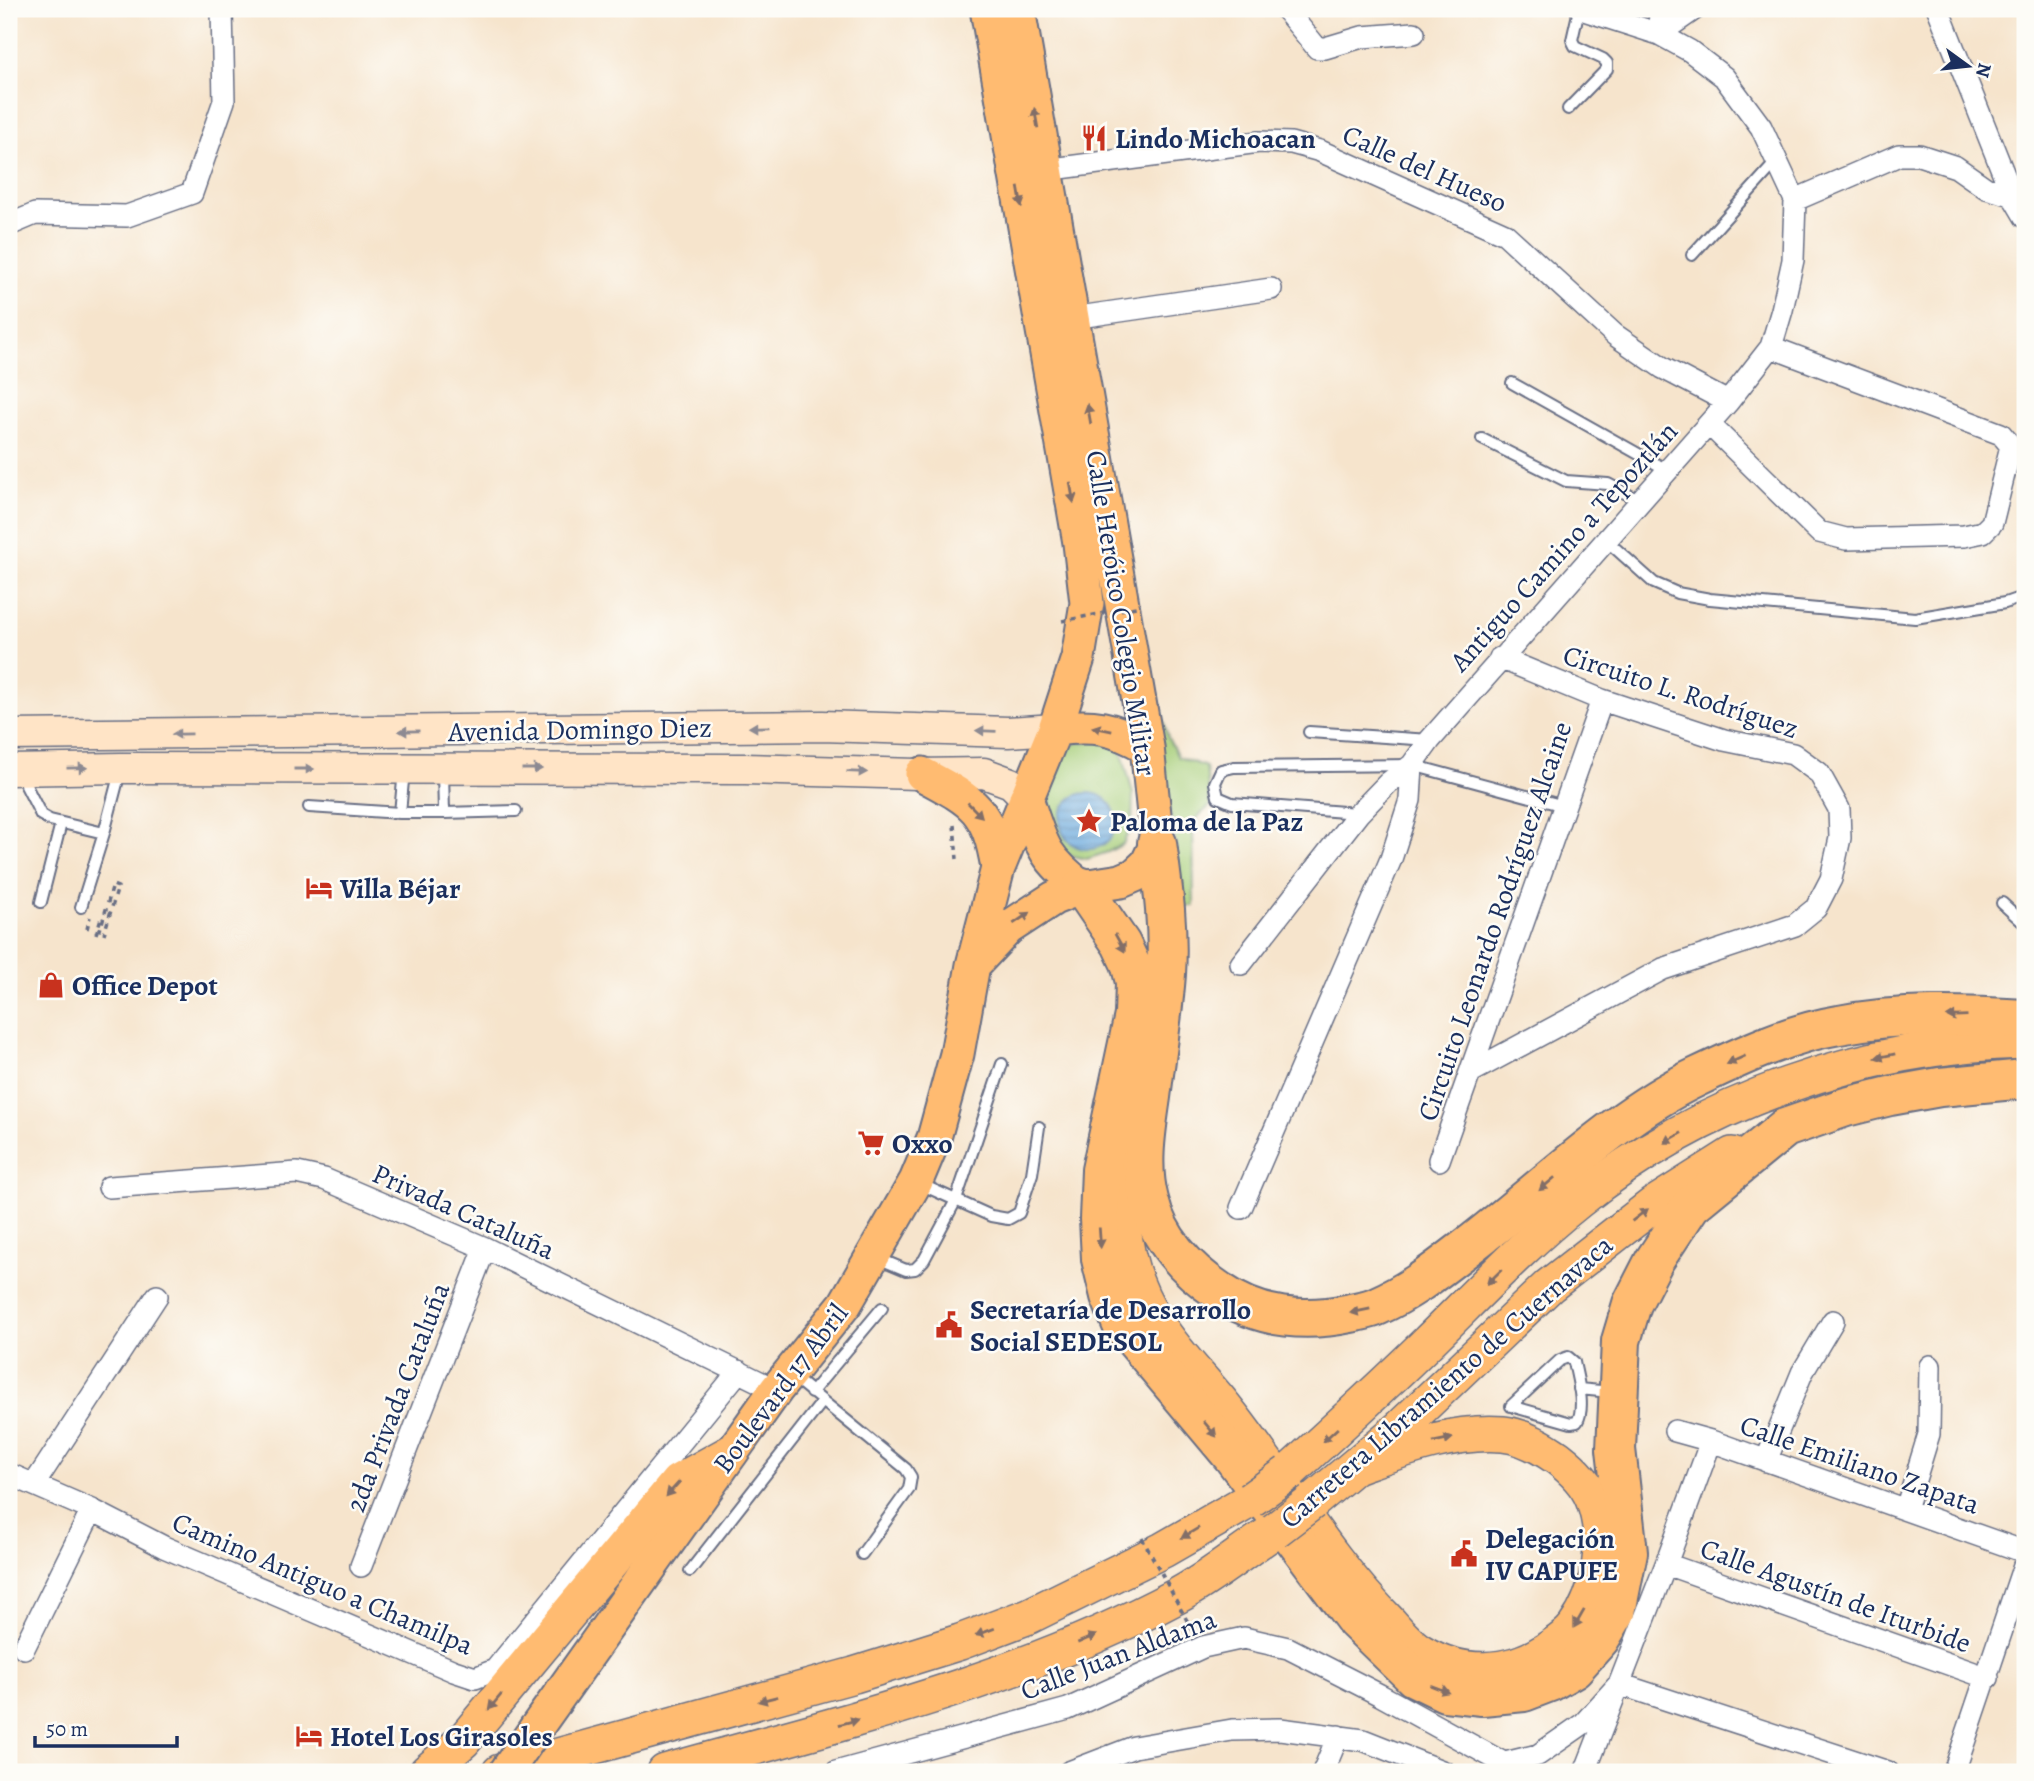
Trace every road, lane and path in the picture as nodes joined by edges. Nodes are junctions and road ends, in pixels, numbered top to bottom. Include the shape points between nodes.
1 (222, 9) edge
2 (987, 9) edge
3 (1018, 9) edge
4 (1285, 9) edge
5 (1580, 9) edge
6 (1660, 9) edge
7 (1695, 9) edge
8 (1938, 9) edge
9 (1414, 33) dead end
10 (1659, 34) junction
11 (1568, 109) dead end
12 (1777, 161) junction
13 (1045, 170) junction
14 (2012, 195) junction
15 (1795, 200) junction
16 (2025, 217) edge
17 (9, 225) edge
18 (1692, 255) dead end
19 (1271, 289) dead end
20 (1072, 318) junction
21 (1771, 347) junction
22 (1512, 383) dead end
23 (1728, 402) junction
24 (1709, 424) junction
25 (1482, 439) dead end
26 (1667, 470) junction
27 (1640, 501) junction
28 (1606, 540) junction
29 (2025, 596) edge
30 (1142, 606) dead end
31 (1062, 621) dead end
32 (1500, 658) junction
33 (1602, 700) junction
34 (822, 726) junction
35 (1055, 729) junction
36 (1309, 732) dead end
37 (9, 735) edge
38 (1430, 740) junction
39 (1147, 747) junction
40 (1412, 765) junction
41 (121, 768) junction
42 (404, 769) junction
43 (443, 769) junction
44 (13, 770) edge
45 (821, 771) junction
46 (922, 774) junction
47 (1026, 798) junction
48 (1564, 806) junction
49 (309, 807) dead end
50 (516, 811) dead end
51 (400, 813) junction
52 (444, 813) junction
53 (1358, 814) junction
54 (948, 816) dead end
55 (61, 823) junction
56 (104, 833) junction
57 (1157, 843) junction
58 (957, 859) dead end
59 (998, 868) junction
60 (110, 886) dead end
61 (1082, 887) junction
62 (41, 902) dead end
63 (2002, 902) dead end
64 (81, 908) dead end
65 (2025, 924) edge
66 (104, 934) dead end
67 (1241, 964) dead end
68 (973, 965) junction
69 (2025, 1019) edge
70 (2025, 1041) edge
71 (1002, 1064) dead end
72 (1471, 1072) junction
73 (2025, 1079) edge
74 (1153, 1081) junction
75 (1039, 1127) dead end
76 (1785, 1128) junction
77 (1439, 1160) dead end
78 (916, 1181) junction
79 (109, 1187) dead end
80 (956, 1200) junction
81 (1241, 1208) dead end
82 (485, 1248) junction
83 (873, 1256) junction
84 (157, 1296) dead end
85 (882, 1308) dead end
86 (1833, 1321) dead end
87 (1930, 1366) dead end
88 (739, 1371) junction
89 (792, 1386) junction
90 (1579, 1389) junction
91 (1617, 1393) junction
92 (822, 1402) junction
93 (1507, 1421) junction
94 (1675, 1431) dead end
95 (1711, 1440) junction
96 (730, 1453) junction
97 (1766, 1461) junction
98 (1354, 1466) junction
99 (9, 1474) edge
100 (35, 1483) junction
101 (1906, 1509) junction
102 (92, 1510) junction
103 (1142, 1538) dead end
104 (2025, 1552) edge
105 (862, 1554) dead end
106 (2025, 1562) edge
107 (1666, 1564) junction
108 (361, 1566) dead end
109 (690, 1571) dead end
110 (1196, 1637) dead end
111 (24, 1647) dead end
112 (1988, 1678) junction
113 (1619, 1685) junction
114 (1448, 1733) junction
115 (1338, 1736) junction
116 (1511, 1768) edge
117 (1437, 1769) edge
118 (426, 1772) edge
119 (500, 1772) edge
120 (506, 1772) edge
121 (666, 1772) edge
122 (836, 1772) edge
123 (1069, 1772) edge
124 (1323, 1772) edge
125 (1585, 1772) edge
126 (1888, 1772) edge
127 (1954, 1772) edge

1 - 17 street via 224,101 192,192 127,216 35,214
2 -> 35 main road, Calle Heróico Colegio Militar via 1087,603 1078,658
13 -> 3 main road, Calle Heróico Colegio Militar
4 - 9 street via 1317,48 1362,37
5 - 10 street, Antiguo Camino a Tepoztlán
5 - 11 lane via 1572,40 1575,46 1608,63
6 - 10 street
7 - 10 street
8 - 14 street
10 - 12 street, Antiguo Camino a Tepoztlán via 1724,77 1761,127
12 - 15 street, Antiguo Camino a Tepoztlán
12 - 18 lane
13 - 20 main road, Calle Heróico Colegio Militar
13 - 23 street, Calle del Hueso via 1259,142 1291,143 1320,151 1505,234 1615,335 1663,368
14 - 15 street via 1986,188 1956,167 1919,155 1899,155
14 - 16 street
15 - 21 street, Antiguo Camino a Tepoztlán via 1793,260
19 - 20 street
39 -> 20 main road, Calle Heróico Colegio Militar
21 - 23 street, Antiguo Camino a Tepoztlán
21 - 24 street via 2001,434 2011,446 1992,523 1983,532 1964,536 1846,539 1819,532
22 - 26 lane
23 - 24 street, Antiguo Camino a Tepoztlán
24 - 26 street, Antiguo Camino a Tepoztlán
25 - 27 lane via 1566,481 1608,484
26 - 27 street, Antiguo Camino a Tepoztlán
27 - 28 street, Antiguo Camino a Tepoztlán
28 - 29 lane via 1654,583 1677,593 1710,598 1914,618
28 - 32 street, Antiguo Camino a Tepoztlán
30 - 31 path, bridge
32 - 33 street, Circuito L. Rodríguez
32 - 38 street, Antiguo Camino a Tepoztlán
33 - 48 street, Circuito Leonardo Rodríguez Alcaine
33 - 72 street, Circuito L. Rodríguez via 1724,740 1793,754 1819,774 1839,809 1840,838 1831,879 1815,908 1795,925 1662,969
35 -> 34 main road, Avenida Domingo Diez via 1008,732
34 -> 37 main road, Avenida Domingo Diez
34 - 45 main road
39 -> 35 main road, Avenida Domingo Diez via 1106,728
35 - 47 main road, Calle Heróico Colegio Militar
36 - 38 lane
38 - 40 street, Antiguo Camino a Tepoztlán
39 - 57 main road, Calle Heróico Colegio Militar
40 - 48 lane
40 - 53 street, Antiguo Camino a Tepoztlán
40 - 53 lane via 1234,766 1221,770 1214,783 1218,797 1232,803
40 - 81 street via 1410,800 1391,859
41 -> 42 main road, Avenida Domingo Diez
44 -> 41 main road, Avenida Domingo Diez
41 - 56 lane
42 - 43 main road, Avenida Domingo Diez
42 - 51 lane
43 -> 45 main road, Avenida Domingo Diez
43 - 52 lane
44 - 55 lane via 41,815
45 -> 46 main road, Avenida Domingo Diez
46 - 47 main road, Avenida Domingo Diez via 984,774 1011,783
46 -> 59 main road via 979,811
47 - 59 main road, Boulevard 17 Abril
47 - 61 main road via 1046,852
48 - 72 street, Circuito Leonardo Rodríguez Alcaine
49 - 51 lane
50 - 52 lane
51 - 52 lane
53 - 67 street, Antiguo Camino a Tepoztlán
54 - 58 path via 954,824
55 - 56 lane
55 - 62 lane
56 - 64 lane
57 - 61 main road via 1147,864 1135,875
57 - 74 highway via 1167,911 1166,974
59 - 68 main road, Boulevard 17 Abril
60 - 66 path via 97,932 113,885 118,887
68 -> 61 main road via 1008,928
61 -> 91 highway via 1121,944 1135,982 1134,1015 1101,1170 1101,1259 1114,1306 1122,1325 1232,1456 1356,1621 1414,1677 1445,1692 1482,1696 1524,1692 1574,1668 1600,1639 1616,1612 1628,1552 1616,1449
63 - 65 lane
68 - 78 main road, Boulevard 17 Abril via 957,1054
69 -> 74 highway via 1945,1016 1838,1025 1745,1056 1693,1079 1602,1137 1500,1223 1413,1288 1374,1308 1301,1320 1231,1300 1188,1267 1168,1244 1149,1201 1144,1148
70 -> 119 highway, Carretera Libramiento de Cuernavaca, bridge via 1937,1047 1840,1067 1690,1128 1580,1199 1527,1244 1387,1383 1288,1473 1163,1550 1029,1616 854,1675
71 - 80 lane
72 - 77 street, Circuito Leonardo Rodríguez Alcaine
73 - 76 highway via 1890,1096
93 -> 74 highway via 1572,1469 1593,1498 1600,1532 1598,1576 1575,1627 1565,1638 1528,1663 1496,1671 1465,1668 1418,1651 1377,1611 1252,1440 1158,1326 1140,1294 1127,1255 1122,1170
75 - 80 lane via 1032,1174 1019,1213 1008,1220
76 - 91 highway via 1691,1205 1654,1261 1632,1304 1621,1341
98 -> 76 highway, Carretera Libramiento de Cuernavaca via 1549,1286 1604,1242 1691,1180
78 - 80 lane
78 - 83 main road, Boulevard 17 Abril
79 - 82 street, Privada Cataluña via 297,1173 324,1179
80 - 83 lane via 915,1269 906,1270
82 - 88 street, Privada Cataluña
82 - 108 street, 2da Privada Cataluña
83 - 89 main road, Boulevard 17 Abril
84 - 100 street
85 - 89 lane
86 - 97 street via 1801,1373
87 - 101 street via 1929,1434
88 - 89 street, Privada Cataluña
88 - 102 street, Camino Antiguo a Chamilpa via 495,1670 475,1678 164,1547
89 - 92 lane
89 - 96 main road, Boulevard 17 Abril
90 - 91 lane
90 - 93 lane via 1577,1422
90 - 93 lane via 1574,1362 1568,1357 1560,1360
92 - 105 lane via 906,1468 911,1477 909,1489
92 - 109 lane
98 -> 93 highway
94 - 95 street, Calle Emiliano Zapata
95 - 97 street, Calle Emiliano Zapata
95 - 107 street
96 -> 118 highway via 678,1482 463,1741
96 - 120 main road, Boulevard 17 Abril, bridge
97 - 101 street, Calle Emiliano Zapata
121 -> 98 highway, Carretera Libramiento de Cuernavaca, bridge via 979,1682 1108,1630 1180,1594 1274,1531
99 - 100 street, Camino Antiguo a Chamilpa
100 - 102 street, Camino Antiguo a Chamilpa
101 - 104 street, Calle Emiliano Zapata
102 - 111 street
103 - 110 path, bridge
106 - 112 street
107 - 112 street, Calle Agustín de Iturbide
107 - 113 street
112 - 127 street
113 - 116 street via 1584,1723
113 - 125 street
113 - 126 street
114 - 116 street, Calle Juan Aldama
114 - 117 street
114 - 122 street, Calle Juan Aldama via 1288,1648 1244,1638 1203,1647 1068,1709
115 - 117 street via 1363,1740
115 - 123 street via 1280,1729 1232,1730 1134,1747
115 - 124 street

